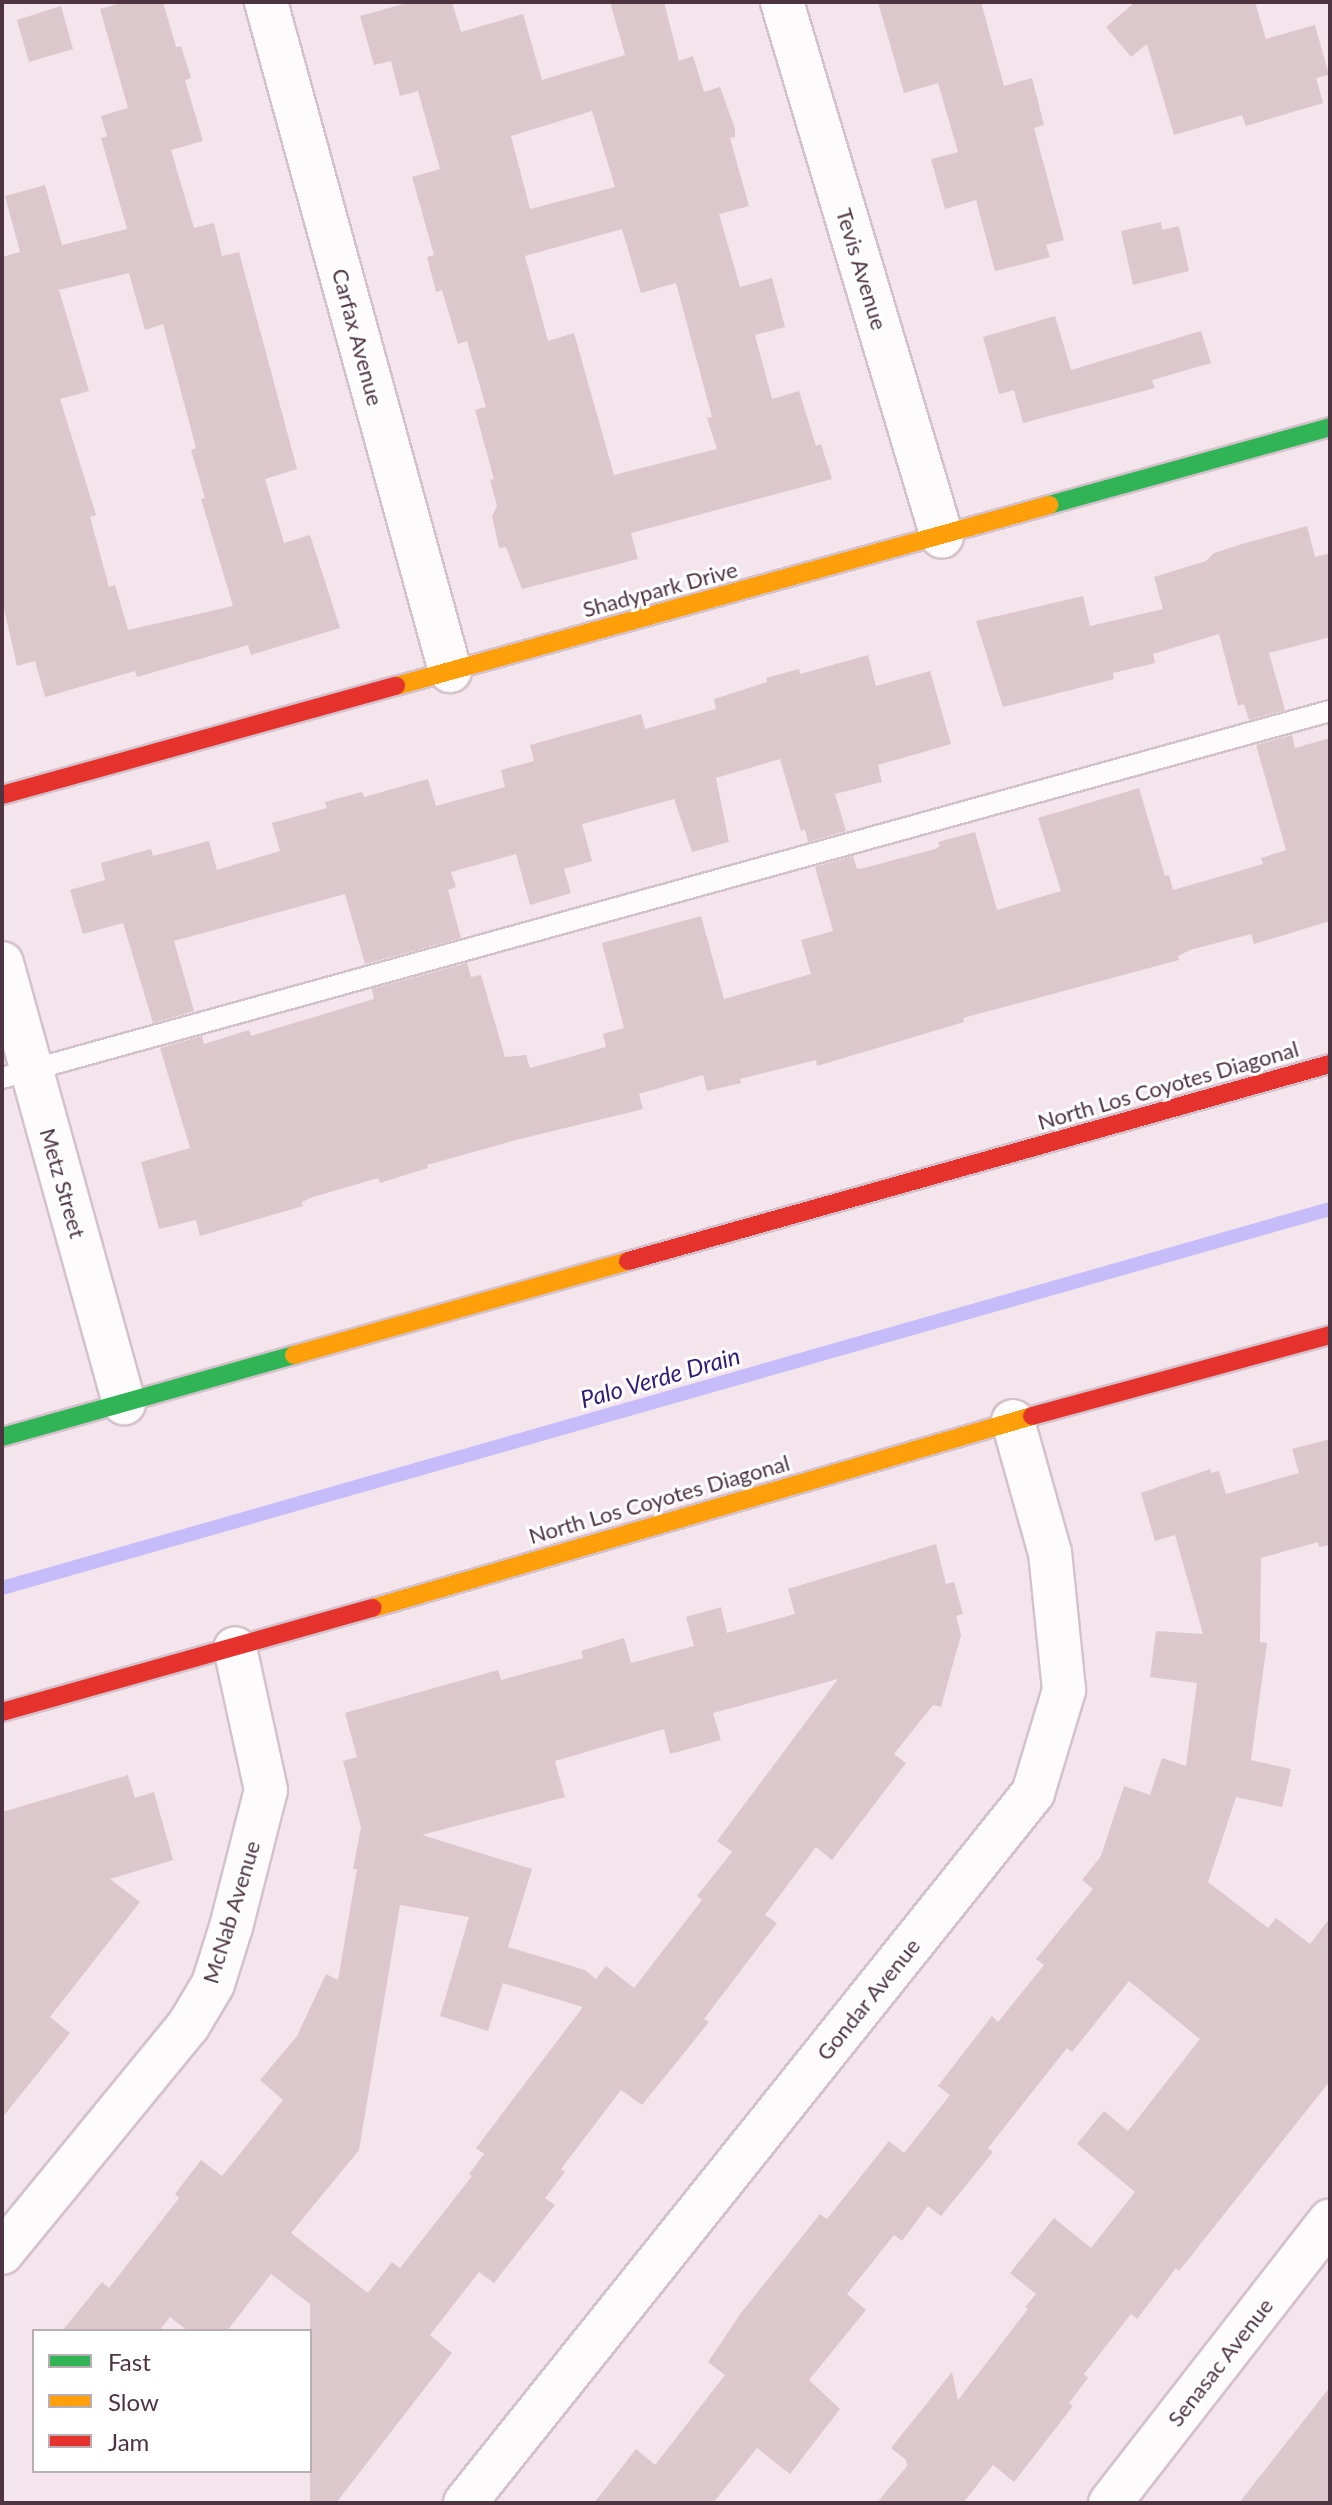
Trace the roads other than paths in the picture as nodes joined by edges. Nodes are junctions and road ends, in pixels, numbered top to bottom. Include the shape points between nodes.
1 (266, 2) edge
2 (782, 2) edge
3 (1330, 427) edge
4 (942, 537) junction
5 (450, 671) junction
6 (1330, 711) edge
7 (2, 795) edge
8 (2, 963) edge
9 (1330, 1064) edge
10 (17, 1075) edge
11 (1330, 1335) edge
12 (124, 1403) junction
13 (1013, 1421) junction
14 (2, 1437) edge
15 (235, 1648) junction
16 (2, 1712) edge
17 (1330, 2220) edge
18 (2, 2253) edge
19 (465, 2503) edge
20 (1110, 2503) edge

1 - 5 street, Carfax Avenue
2 - 4 street, Tevis Avenue
3 - 4 street, Shadypark Drive
4 - 5 street, Shadypark Drive
5 - 7 street, Shadypark Drive
6 - 10 lane
8 - 10 street, Metz Street
9 - 12 street, North Los Coyotes Diagonal
10 - 12 street, Metz Street
11 - 13 street, North Los Coyotes Diagonal
12 - 14 street, North Los Coyotes Diagonal
13 - 15 street, North Los Coyotes Diagonal
13 - 19 street, Gondar Avenue via 1050,1553 1064,1690 1033,1793
15 - 16 street, North Los Coyotes Diagonal
15 - 18 street, McNab Avenue via 266,1790 213,1984 188,2026
17 - 20 street, Senasac Avenue

